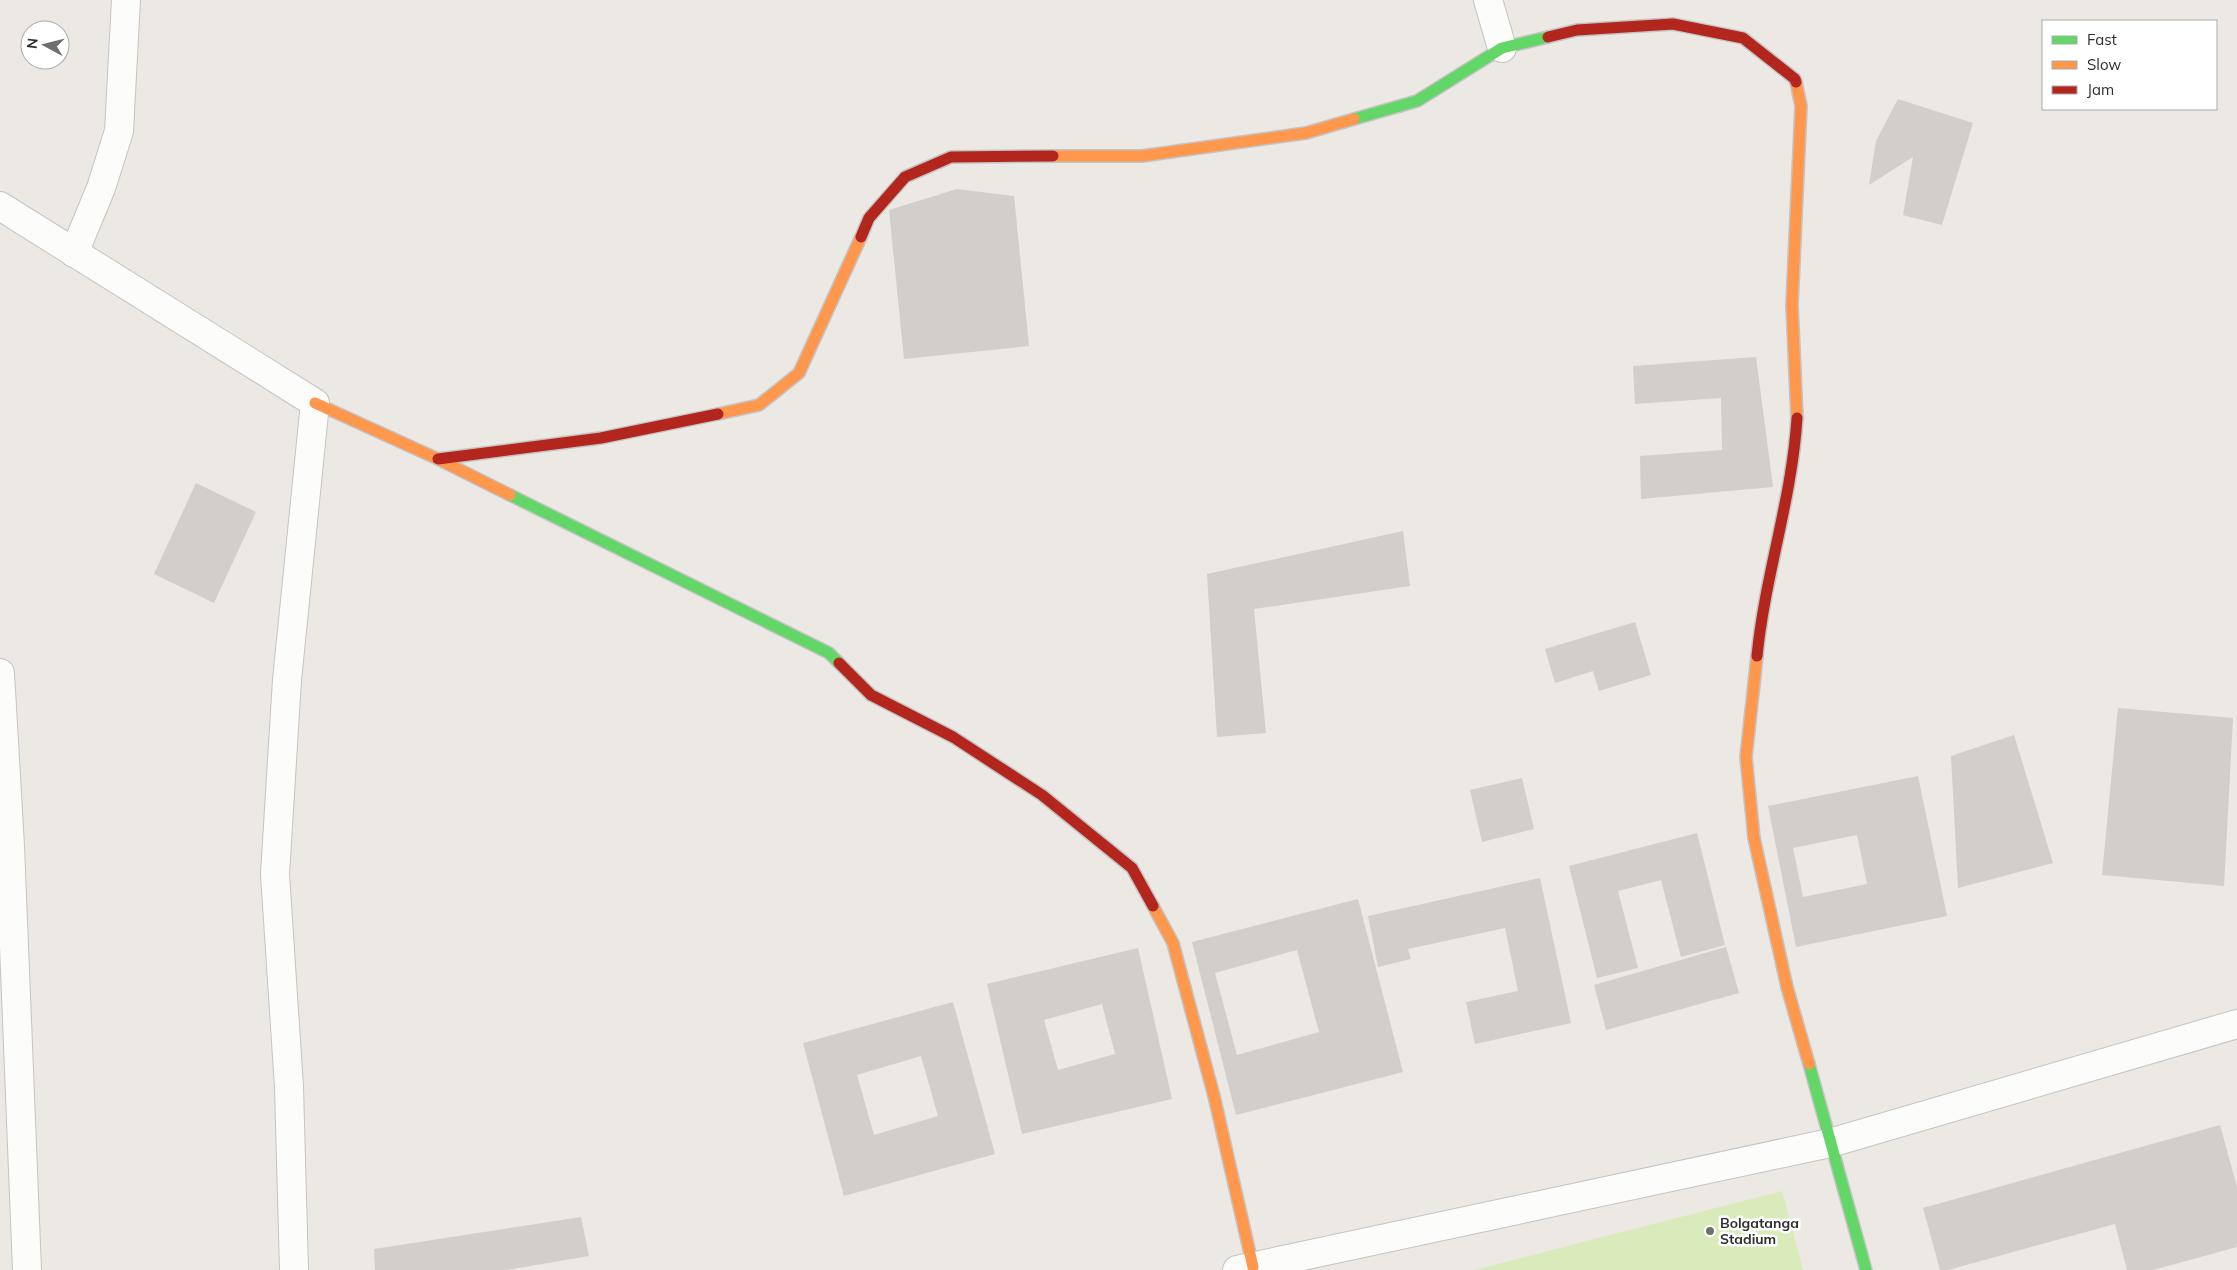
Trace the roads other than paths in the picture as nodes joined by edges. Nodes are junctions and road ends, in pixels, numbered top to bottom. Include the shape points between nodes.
1 (126, 0) edge
2 (1488, 0) edge
3 (1502, 48) junction
4 (0, 206) edge
5 (74, 253) junction
6 (315, 403) junction
7 (438, 459) junction
8 (0, 674) edge
9 (2237, 1024) edge
10 (1830, 1143) junction
11 (1245, 1268) edge
12 (26, 1270) edge
13 (294, 1270) edge
14 (1866, 1270) edge

1 - 5 street via 119,132
2 - 3 street
3 - 7 street via 1417,101 1306,134 1142,156 951,157 905,177 870,218 799,373 759,405 601,438
3 - 10 street via 1578,30 1673,24 1743,38 1795,79 1801,106 1792,305 1796,419 1789,492 1762,617 1746,757 1756,848 1787,987
4 - 5 street
5 - 6 street
6 - 7 street
6 - 13 street via 287,680 275,874 289,1087
7 - 11 street via 829,653 871,695 953,738 1042,795 1132,868 1172,943 1214,1096
8 - 12 street
9 - 10 street
10 - 11 street
10 - 14 street

